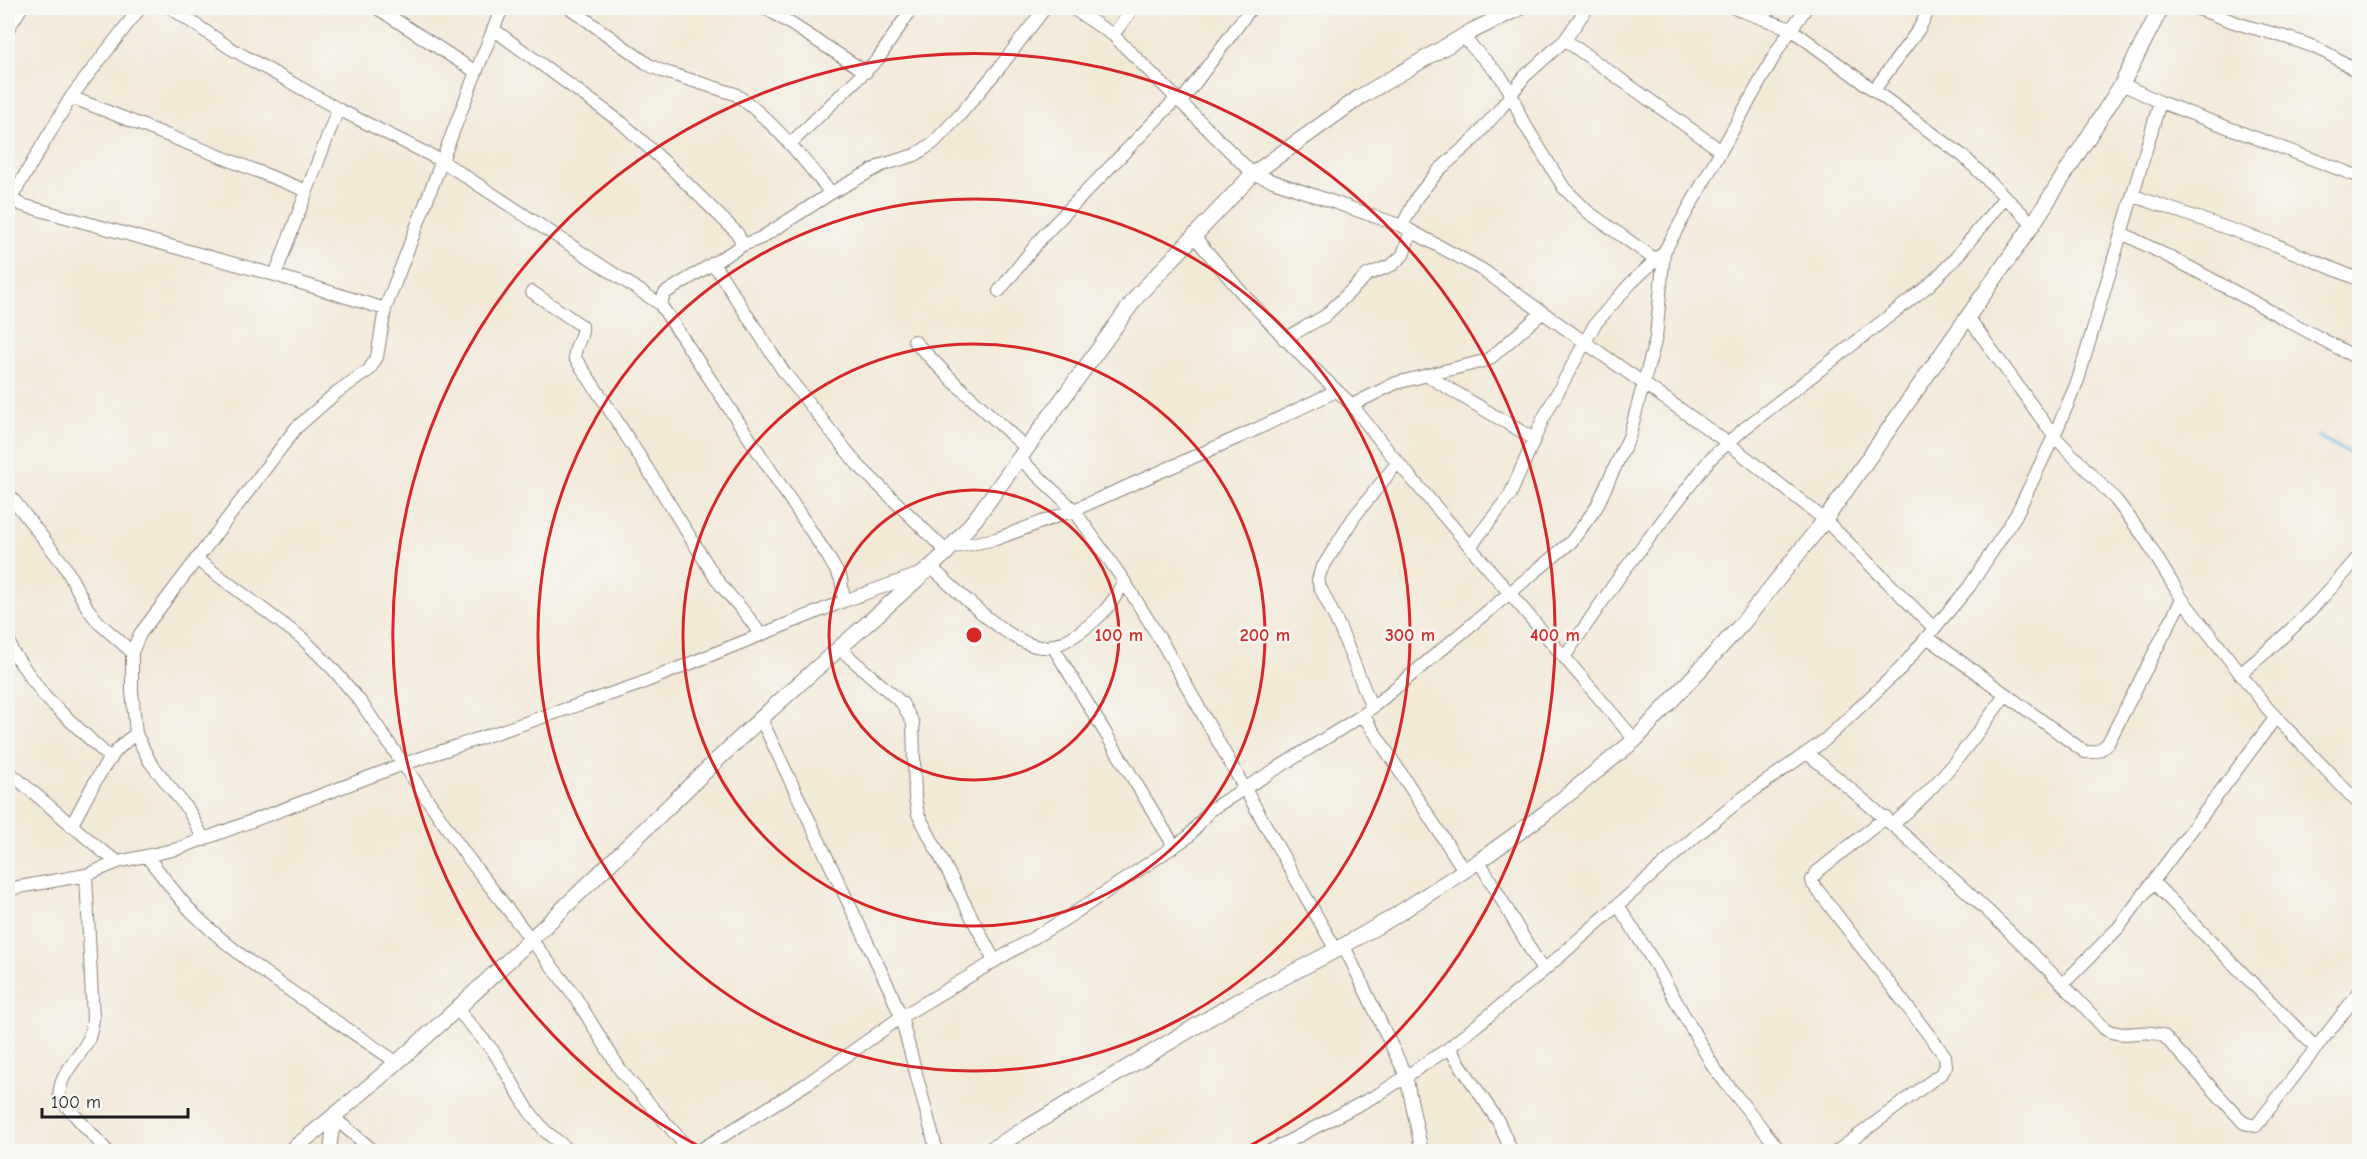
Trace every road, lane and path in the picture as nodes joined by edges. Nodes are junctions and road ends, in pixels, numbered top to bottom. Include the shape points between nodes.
1 (21, 8) edge
2 (140, 8) edge
3 (171, 8) edge
4 (377, 8) edge
5 (502, 8) edge
6 (570, 8) edge
7 (766, 8) edge
8 (912, 8) edge
9 (1045, 8) edge
10 (1072, 8) edge
11 (1133, 8) edge
12 (1251, 8) edge
13 (1519, 8) edge
14 (1587, 8) edge
15 (1734, 8) edge
16 (1806, 8) edge
17 (1930, 8) edge
18 (2161, 8) edge
19 (2195, 8) edge
20 (398, 13) edge
21 (493, 29) junction
22 (1791, 29) junction
23 (8, 30) edge
24 (1113, 34) junction
25 (1463, 37) junction
26 (1565, 40) junction
27 (476, 72) junction
28 (866, 72) junction
29 (2360, 75) edge
30 (2121, 84) junction
31 (1874, 90) junction
32 (1511, 93) junction
33 (71, 98) junction
34 (1179, 100) junction
35 (2160, 102) junction
36 (338, 109) junction
37 (790, 144) junction
38 (1720, 150) junction
39 (442, 161) junction
40 (1253, 174) junction
41 (2360, 177) edge
42 (307, 190) junction
43 (831, 193) junction
44 (2134, 196) junction
45 (2005, 197) junction
46 (9, 199) edge
47 (2033, 224) junction
48 (1407, 228) junction
49 (2122, 233) junction
50 (1193, 235) junction
51 (743, 245) junction
52 (1660, 256) junction
53 (713, 263) junction
54 (274, 275) junction
55 (2360, 280) edge
56 (999, 291) dead end
57 (532, 292) dead end
58 (660, 304) junction
59 (384, 309) junction
60 (1542, 313) junction
61 (1968, 317) junction
62 (1284, 339) junction
63 (914, 341) dead end
64 (1584, 343) junction
65 (2360, 357) edge
66 (1426, 375) junction
67 (1644, 384) junction
68 (1336, 391) junction
69 (1352, 405) junction
70 (2054, 436) junction
71 (1534, 439) junction
72 (1728, 443) junction
73 (1023, 453) junction
74 (1398, 462) junction
75 (8, 493) edge
76 (1074, 510) junction
77 (1825, 520) junction
78 (1470, 547) junction
79 (949, 550) junction
80 (2360, 555) edge
81 (196, 559) junction
82 (928, 569) junction
83 (1124, 581) junction
84 (1509, 592) junction
85 (2182, 599) junction
86 (844, 601) junction
87 (1931, 633) junction
88 (760, 635) junction
89 (8, 637) edge
90 (1052, 645) junction
91 (840, 649) junction
92 (132, 652) junction
93 (1564, 657) junction
94 (2240, 674) junction
95 (2006, 694) junction
96 (1367, 711) junction
97 (2276, 717) junction
98 (762, 719) junction
99 (136, 734) junction
100 (1635, 740) junction
101 (1807, 753) junction
102 (111, 759) junction
103 (404, 764) junction
104 (8, 771) edge
105 (1244, 788) junction
106 (2360, 805) edge
107 (1889, 821) junction
108 (71, 826) junction
109 (204, 840) junction
110 (1174, 846) junction
111 (146, 856) junction
112 (1479, 861) junction
113 (118, 862) junction
114 (1464, 870) junction
115 (86, 874) junction
116 (2153, 882) junction
117 (8, 889) edge
118 (1618, 905) junction
119 (532, 939) junction
120 (1340, 948) junction
121 (994, 960) junction
122 (1543, 971) junction
123 (2063, 984) junction
124 (2360, 991) edge
125 (456, 1008) junction
126 (901, 1017) junction
127 (1449, 1048) junction
128 (2316, 1048) junction
129 (396, 1062) junction
130 (1406, 1076) junction
131 (335, 1119) junction
132 (1274, 1151) edge
133 (108, 1152) edge
134 (289, 1152) edge
135 (330, 1152) edge
136 (375, 1152) edge
137 (571, 1152) edge
138 (691, 1152) edge
139 (697, 1152) edge
140 (938, 1152) edge
141 (987, 1152) edge
142 (1422, 1152) edge
143 (1512, 1152) edge
144 (1781, 1152) edge
145 (1836, 1152) edge

1 - 23 street
2 - 33 street
3 - 36 street via 230,48
4 - 20 street
5 - 21 street
6 - 37 street via 649,65 735,94
7 - 28 street
8 - 28 street
9 - 43 street via 966,108 933,143
10 - 24 street
11 - 24 street
12 - 34 street
13 - 25 street
14 - 26 street
15 - 22 street
16 - 22 street
17 - 31 street
18 - 30 street
19 - 29 street via 2294,38
20 - 27 street
21 - 27 street
21 - 51 street via 622,123 737,233
22 - 31 street
22 - 38 street
24 - 34 street
25 - 32 street via 1501,76
25 - 40 street via 1360,97
26 - 32 street
26 - 38 street
27 - 39 street
28 - 37 street
30 - 35 street
30 - 47 street
31 - 45 street via 1963,156
32 - 48 street via 1472,141 1417,197
32 - 52 street via 1522,120 1564,188 1588,212
33 - 42 street
33 - 46 street
34 - 40 street
34 - 56 street via 1043,236
35 - 41 street
35 - 44 street
36 - 39 street
36 - 42 street
37 - 43 street
38 - 52 street
39 - 58 street
39 - 59 street
40 - 48 street
40 - 50 street
42 - 54 street
43 - 51 street via 761,238
44 - 49 street
44 - 55 street via 2276,245
45 - 47 street
45 - 72 street via 1928,286
46 - 54 street
47 - 61 street
48 - 60 street via 1481,268
48 - 62 street via 1408,246 1398,260 1367,275 1324,316
49 - 65 street
49 - 70 street via 2078,380
50 - 62 street
50 - 73 street via 1138,295
51 - 53 street
52 - 64 street via 1595,324
52 - 67 street via 1656,338
53 - 58 street via 665,293
53 - 79 street via 784,372 857,464
54 - 59 street
57 - 88 street via 582,326 575,358 632,441 715,577
58 - 86 street via 827,555 841,579
59 - 81 street via 377,357 369,370 296,428
60 - 64 street
60 - 66 street via 1488,360
61 - 70 street
61 - 77 street
62 - 68 street
63 - 73 street
64 - 67 street
64 - 71 street
66 - 69 street via 1396,383
66 - 71 street
67 - 72 street
67 - 84 street via 1629,437 1596,508 1571,542
68 - 69 street
68 - 76 street
69 - 74 street
70 - 85 street via 2116,500
70 - 87 street via 2016,515 1969,587
71 - 78 street via 1510,495
72 - 77 street
72 - 93 street via 1711,458 1622,573
73 - 76 street
73 - 79 street
74 - 78 street
74 - 96 street via 1354,517 1318,580
75 - 92 street via 64,565 88,609
76 - 79 street via 996,539
76 - 83 street
77 - 87 street
77 - 100 street via 1742,624
78 - 84 street
79 - 82 street
80 - 94 street via 2318,604
81 - 92 street via 140,634
81 - 103 street via 303,639 360,701
82 - 86 street
82 - 90 street via 1024,642 1042,647
82 - 91 street
83 - 90 street via 1114,601 1087,627
83 - 105 street
84 - 93 street
84 - 96 street
85 - 94 street
85 - 95 street via 2101,750 2085,752
86 - 88 street
87 - 95 street
87 - 101 street via 1901,668
88 - 103 street via 637,685
89 - 102 street via 12,651 45,697
90 - 110 street
91 - 98 street
91 - 121 street via 902,703 909,714 913,723 918,814
92 - 99 street
93 - 100 street
94 - 97 street
95 - 107 street via 1945,774 1914,807
96 - 105 street
96 - 114 street
97 - 106 street
97 - 116 street
98 - 119 street
98 - 126 street
99 - 102 street
99 - 109 street via 150,762 189,811
100 - 112 street
101 - 107 street
101 - 118 street via 1740,800
102 - 108 street
103 - 109 street
103 - 119 street via 465,854
104 - 108 street
105 - 110 street via 1210,810 1188,837
105 - 120 street
107 - 123 street via 1979,901
107 - 145 street via 1817,872 1812,880 1946,1056 1946,1066 1942,1073
108 - 113 street
109 - 111 street
110 - 121 street via 1066,918
111 - 113 street
111 - 129 street via 195,915 232,947
112 - 114 street
112 - 122 street
113 - 115 street
114 - 120 street
115 - 117 street
115 - 133 street via 93,1018 89,1037 59,1091 60,1099
116 - 123 street via 2119,927
116 - 128 street
118 - 122 street
118 - 144 street via 1714,1068
119 - 125 street
119 - 138 street via 574,995 621,1071
120 - 130 street
120 - 141 street via 1236,1002
121 - 126 street
122 - 127 street
123 - 128 street via 2112,1034 2155,1032 2164,1036 2251,1127 2256,1126
124 - 128 street
125 - 129 street
125 - 137 street via 494,1052 534,1118
126 - 139 street via 808,1083
126 - 140 street
127 - 130 street
127 - 143 street via 1498,1121
129 - 131 street
130 - 132 street
130 - 142 street
131 - 134 street
131 - 135 street
131 - 136 street

